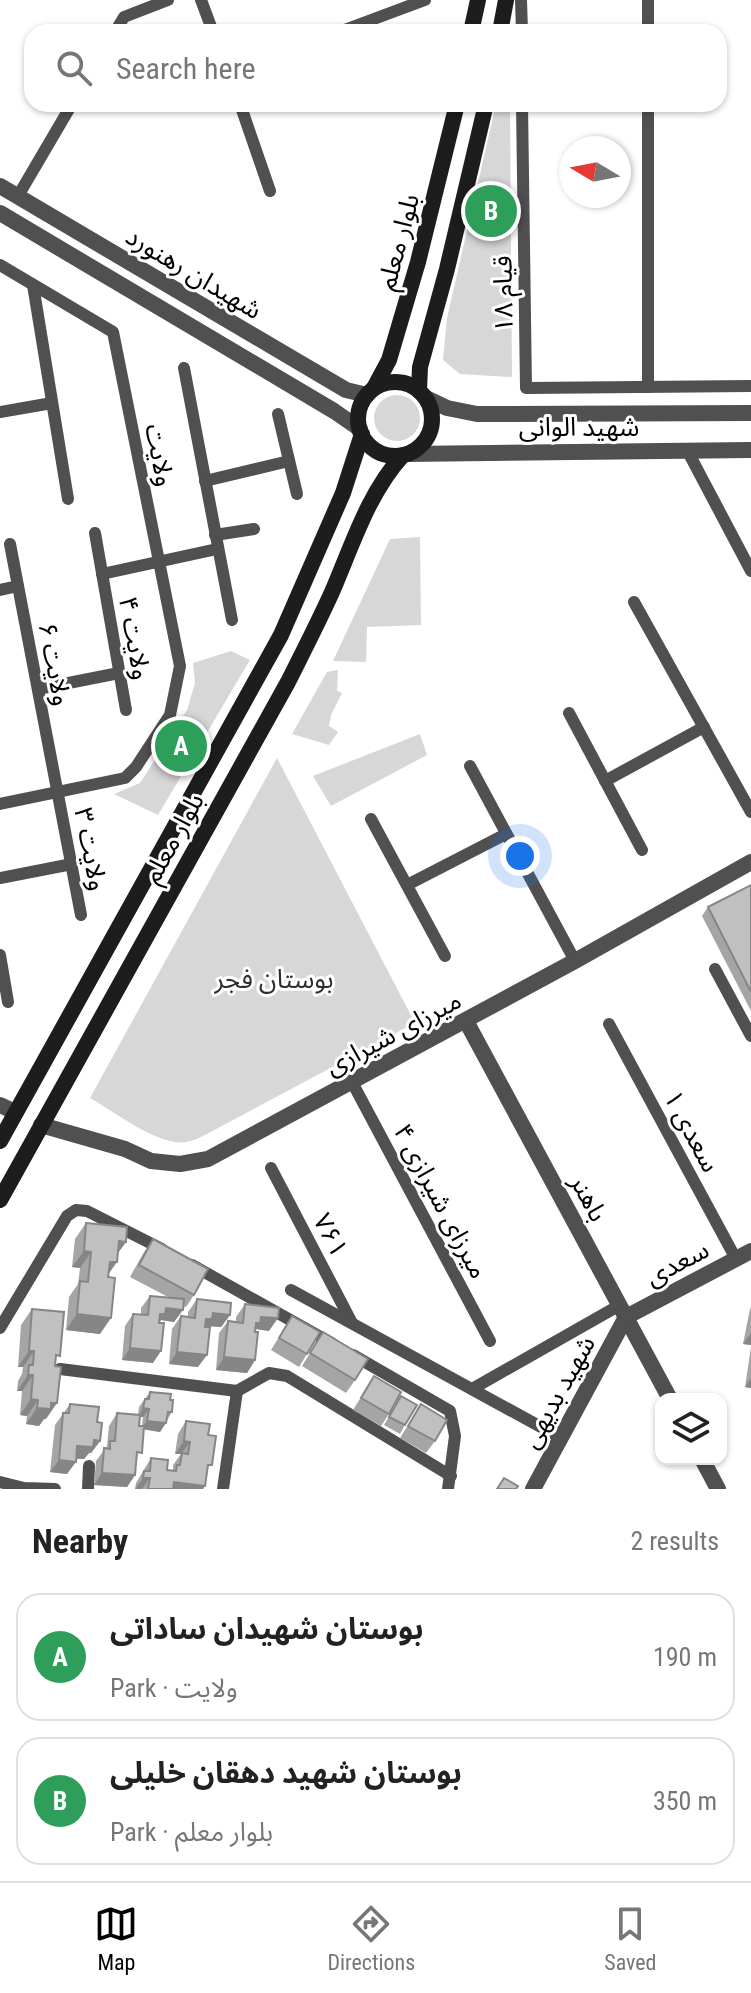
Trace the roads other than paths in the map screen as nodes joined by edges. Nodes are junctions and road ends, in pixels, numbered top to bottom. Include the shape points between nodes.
1 (168, 0) edge
2 (201, 0) edge
3 (425, 0) edge
4 (478, 0) edge
5 (506, 0) edge
6 (521, 0) edge
7 (648, 0) edge
8 (120, 24) edge
9 (210, 24) edge
10 (360, 24) edge
11 (473, 24) edge
12 (502, 24) edge
13 (522, 24) edge
14 (648, 24) edge
15 (67, 112) edge
16 (243, 112) edge
17 (455, 112) edge
18 (484, 112) edge
19 (522, 112) edge
20 (648, 112) edge
21 (0, 186) edge
22 (270, 191) dead end
23 (18, 196) junction
24 (0, 213) edge
25 (0, 265) edge
26 (33, 285) junction
27 (184, 368) dead end
28 (751, 386) edge
29 (648, 387) junction
30 (371, 392) junction
31 (423, 394) junction
32 (52, 403) junction
33 (0, 412) edge
34 (751, 413) edge
35 (278, 414) dead end
36 (361, 431) junction
37 (687, 450) junction
38 (751, 450) edge
39 (405, 454) junction
40 (289, 461) junction
41 (205, 481) junction
42 (297, 494) dead end
43 (68, 499) dead end
44 (254, 529) dead end
45 (95, 533) dead end
46 (215, 535) junction
47 (10, 544) dead end
48 (217, 549) junction
49 (159, 561) junction
50 (751, 571) edge
51 (102, 574) junction
52 (18, 586) junction
53 (0, 590) edge
54 (634, 602) dead end
55 (232, 620) dead end
56 (119, 673) junction
57 (38, 689) junction
58 (126, 710) dead end
59 (569, 713) dead end
60 (704, 727) junction
61 (470, 766) dead end
62 (605, 781) junction
63 (58, 792) junction
64 (0, 804) edge
65 (751, 812) edge
66 (371, 819) dead end
67 (506, 834) junction
68 (642, 850) dead end
69 (751, 862) edge
70 (72, 864) junction
71 (0, 878) edge
72 (407, 885) junction
73 (81, 915) dead end
74 (0, 955) edge
75 (445, 956) dead end
76 (575, 961) junction
77 (715, 969) dead end
78 (8, 1002) dead end
79 (466, 1021) junction
80 (609, 1024) dead end
81 (751, 1036) edge
82 (352, 1082) junction
83 (7, 1108) edge
84 (41, 1125) junction
85 (2, 1134) edge
86 (30, 1145) junction
87 (271, 1168) dead end
88 (0, 1200) edge
89 (743, 1255) edge
90 (291, 1290) dead end
91 (623, 1311) junction
92 (352, 1323) junction
93 (0, 1328) edge
94 (490, 1341) dead end
95 (60, 1369) edge
96 (472, 1389) junction
97 (237, 1391) junction
98 (667, 1393) edge
99 (561, 1438) junction
100 (705, 1465) edge
101 (89, 1466) dead end
102 (0, 1482) edge
103 (449, 1482) edge
104 (55, 1489) edge
105 (88, 1489) edge
106 (223, 1489) edge
107 (533, 1489) edge
108 (718, 1489) edge

1 - 8 street via 124,17
2 - 9 street
3 - 10 street
4 - 11 main road
5 - 12 main road
6 - 13 street
7 - 14 street
15 - 23 street
16 - 22 street
17 - 30 main road, بلوار معلم via 389,360
18 - 31 main road, بلوار معلم via 423,356
19 - 29 street, قیام ۱۸ via 526,388
20 - 29 street
21 - 23 street, شهیدان رهنورد
23 - 30 street, شهیدان رهنورد via 346,390
24 - 36 street, شهیدان رهنورد
25 - 26 street, ولایت
26 - 32 street
26 - 49 street, ولایت via 113,332
27 - 41 street
28 - 29 street
30 - 31 main road via 402,382
30 - 36 main road via 359,412
31 - 34 street, شهید الوانی via 447,408 477,414
31 - 39 main road via 432,426 423,443
32 - 33 street
32 - 43 street
35 - 40 street
36 - 39 main road via 379,453
36 - 83 main road, بلوار معلم via 343,493 281,635
37 - 38 street, شهید الوانی
37 - 39 street, شهید الوانی
37 - 50 street
39 - 84 main road, بلوار معلم via 387,472 288,682
40 - 41 street
40 - 42 street
41 - 46 street
44 - 46 street
45 - 51 street, ولایت ۴
46 - 48 street
47 - 52 street, ولایت ۶
48 - 49 street, ولایت ۴
48 - 55 street
49 - 51 street, ولایت ۴
49 - 63 street, ولایت via 180,666 170,715 125,778
51 - 56 street, ولایت ۴
52 - 53 street
52 - 57 street, ولایت ۶
54 - 60 street
56 - 57 street
56 - 58 street, ولایت ۴
57 - 63 street, ولایت ۶
59 - 62 street
60 - 62 street
60 - 65 street
61 - 67 street
62 - 68 street
63 - 64 street
63 - 70 street, ولایت ۳
66 - 72 street
67 - 72 street
67 - 76 street
69 - 76 street, میرزای شیرازی
70 - 71 street
70 - 73 street, ولایت ۳
72 - 75 street
74 - 78 street
76 - 79 street, میرزای شیرازی
77 - 81 street
79 - 82 street, میرزای شیرازی
79 - 91 street, باهنر
80 - 89 street, سعدی ۱
82 - 84 street, میرزای شیرازی via 208,1159 180,1164 151,1161
82 - 94 street, میرزای شیرازی ۴
83 - 84 main road
83 - 85 main road, بلوار معلم
84 - 86 main road, بلوار معلم
85 - 86 main road
86 - 88 main road, بلوار معلم
87 - 92 street, ۷۶۱
89 - 91 street, سعدی
90 - 92 street
91 - 96 street
91 - 98 street, باهنر
91 - 99 street, شهید بدیهی
92 - 96 street
93 - 103 street via 67,1216 87,1211 246,1293 450,1411 455,1436
95 - 97 street
96 - 99 street
97 - 103 street via 269,1373 287,1376
97 - 106 street
99 - 107 street, شهید بدیهی
100 - 108 street
101 - 105 street
102 - 104 street

